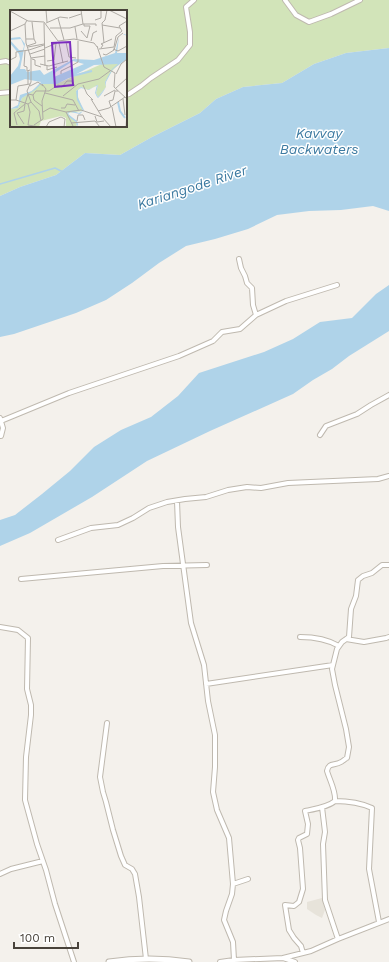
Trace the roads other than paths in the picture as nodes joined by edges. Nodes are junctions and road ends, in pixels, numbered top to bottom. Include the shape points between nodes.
1 (194, 0) edge
2 (285, 0) edge
3 (360, 0) edge
4 (0, 62) edge
5 (10, 63) edge
6 (127, 95) edge
7 (239, 259) dead end
8 (337, 285) dead end
9 (256, 315) junction
10 (389, 395) edge
11 (0, 420) edge
12 (320, 435) dead end
13 (0, 436) edge
14 (389, 476) edge
15 (177, 501) junction
16 (58, 540) dead end
17 (207, 565) dead end
18 (183, 566) junction
19 (389, 566) edge
20 (21, 579) dead end
21 (0, 627) edge
22 (300, 637) dead end
23 (389, 637) edge
24 (346, 640) junction
25 (339, 646) junction
26 (333, 665) junction
27 (206, 684) junction
28 (107, 723) dead end
29 (335, 801) junction
30 (322, 807) junction
31 (43, 861) junction
32 (0, 874) edge
33 (248, 879) dead end
34 (233, 884) junction
35 (389, 918) edge
36 (379, 922) junction
37 (338, 939) junction
38 (303, 953) junction
39 (146, 958) junction
40 (234, 960) junction
41 (282, 960) edge
42 (74, 962) edge
43 (109, 962) edge
44 (189, 962) edge
45 (220, 962) edge
46 (296, 962) edge

1 - 6 street via 186,7 190,45 178,60
2 - 3 street via 296,15 309,22
4 - 5 street
7 - 9 street via 240,268 252,288
8 - 9 street via 286,301
9 - 11 street via 240,329 222,332 213,341 179,356 69,393
10 - 12 street via 357,414 326,426
11 - 13 street via 3,428
14 - 15 street via 378,479 247,487
15 - 16 street via 149,508 118,525 91,528
15 - 18 street
17 - 18 street
18 - 20 street
18 - 27 street via 191,623 204,665
19 - 24 street via 382,566 358,580 351,609 349,637
21 - 31 street via 18,630 28,638 27,689 31,715 26,757 25,800
22 - 25 street via 331,641
23 - 24 street via 364,642
24 - 25 street
25 - 26 street
26 - 27 street
26 - 29 street via 349,747 347,758 327,768
27 - 34 street via 215,735 213,792 217,810 229,838
28 - 39 street via 100,777 112,830 121,856 134,874
29 - 30 street
29 - 36 street via 372,808 369,869
30 - 37 street via 326,900
30 - 38 street via 306,811 307,834 298,840 303,889 299,902 294,906 285,905 289,930
31 - 32 street
31 - 42 street
33 - 34 street
34 - 40 street via 224,920 232,942
35 - 36 street
36 - 37 street
37 - 38 street via 311,952
38 - 41 street
39 - 43 street
39 - 44 street
40 - 41 street
40 - 45 street
41 - 46 street

